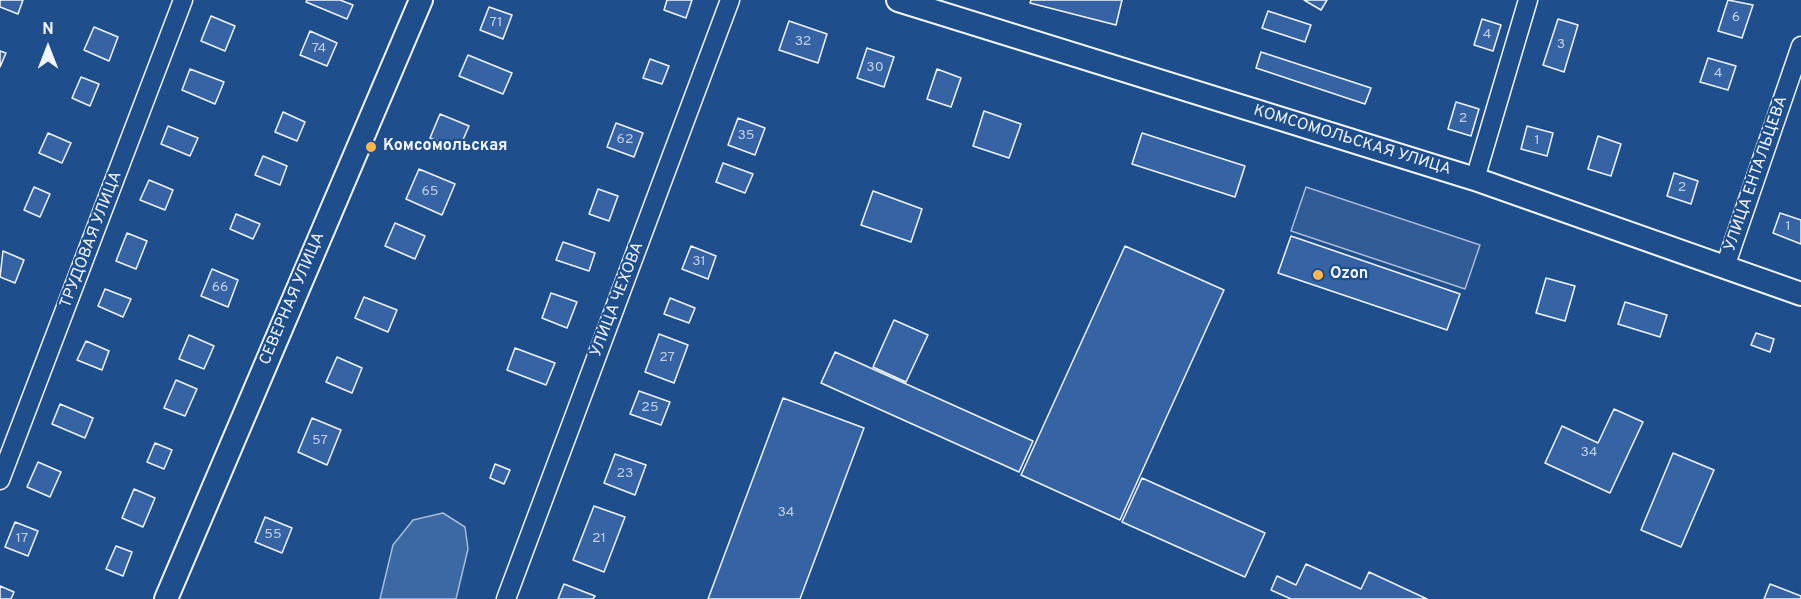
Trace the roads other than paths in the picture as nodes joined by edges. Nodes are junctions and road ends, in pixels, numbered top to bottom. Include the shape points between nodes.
1 (183, 0) edge
2 (421, 0) edge
3 (730, 0) edge
4 (898, 0) edge
5 (1528, 0) edge
6 (1801, 46) edge
7 (1474, 179) junction
8 (1725, 267) junction
9 (1801, 294) edge
10 (0, 480) edge
11 (166, 599) edge
12 (506, 599) edge

1 - 10 street, ТРУДОВАЯ УЛИЦА
2 - 11 street, СЕВЕРНАЯ УЛИЦА
3 - 12 street, УЛИЦА ЧЕХОВА
4 - 7 street, КОМСОМОЛЬСКАЯ УЛИЦА
5 - 7 street
6 - 8 street, УЛИЦА ЕНТАЛЬЦЕВА
7 - 8 street, КОМСОМОЛЬСКАЯ УЛИЦА
8 - 9 street, КОМСОМОЛЬСКАЯ УЛИЦА

